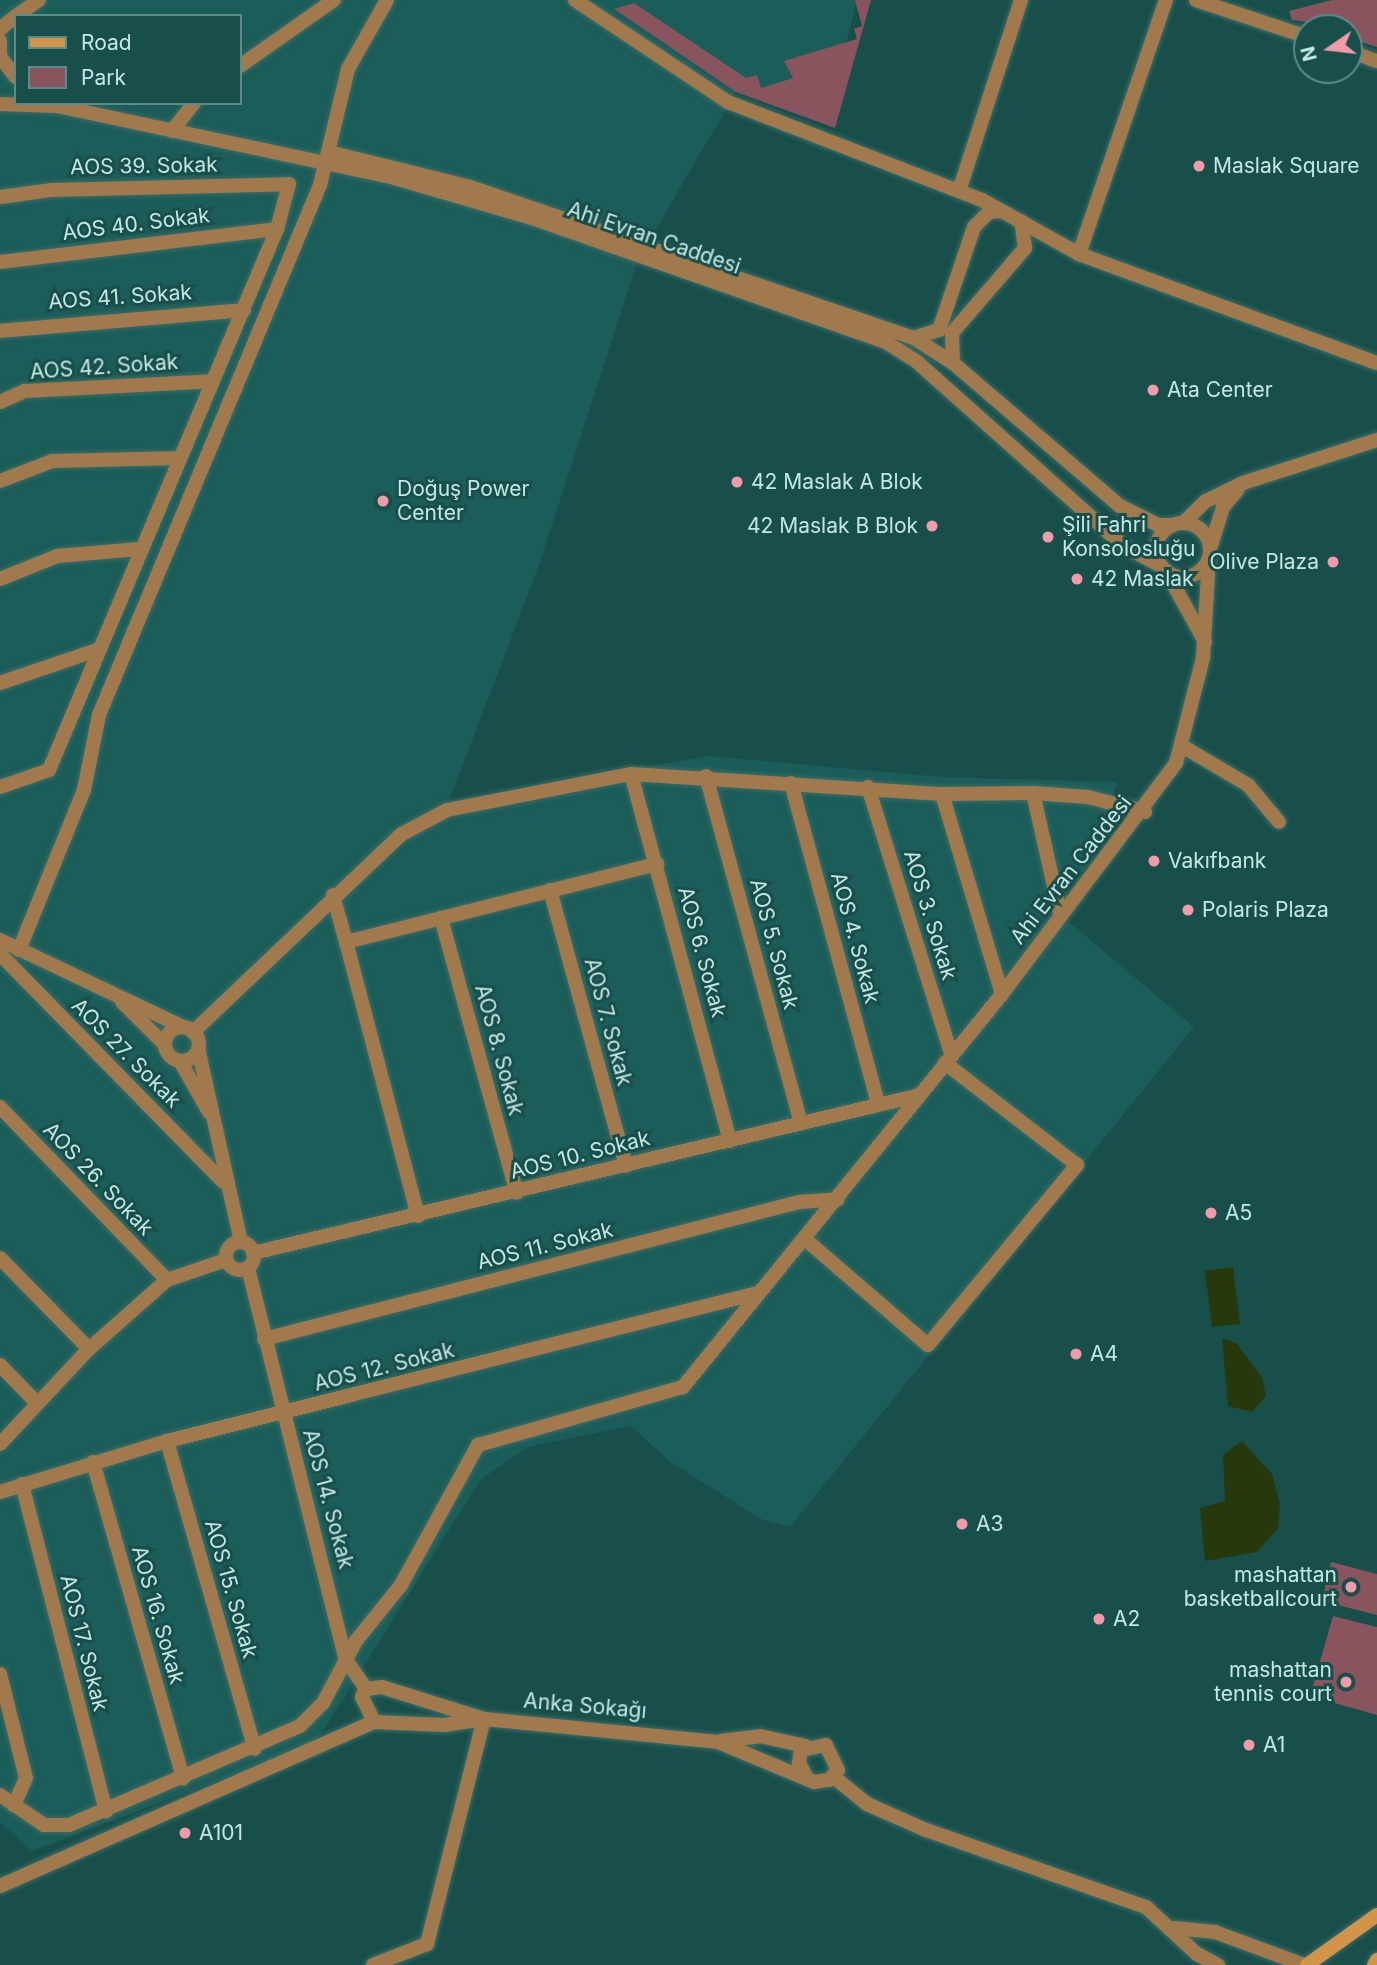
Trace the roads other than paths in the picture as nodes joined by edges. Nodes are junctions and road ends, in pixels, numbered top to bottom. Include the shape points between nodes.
1 (39, 0) edge
2 (334, 0) edge
3 (387, 0) edge
4 (575, 0) edge
5 (1021, 0) edge
6 (1166, 0) edge
7 (1196, 0) edge
8 (19, 14) edge
9 (14, 18) edge
10 (0, 29) edge
11 (1293, 32) edge
12 (0, 41) edge
13 (0, 59) edge
14 (242, 65) edge
15 (14, 75) edge
16 (55, 105) edge
17 (192, 105) edge
18 (172, 131) junction
19 (328, 159) junction
20 (0, 184) edge
21 (959, 191) junction
22 (16, 193) junction
23 (0, 197) edge
24 (1001, 211) junction
25 (1021, 221) junction
26 (277, 229) junction
27 (1079, 254) junction
28 (0, 262) edge
29 (244, 310) junction
30 (0, 331) edge
31 (914, 338) junction
32 (953, 363) junction
33 (1377, 363) edge
34 (213, 381) junction
35 (0, 402) edge
36 (1377, 440) edge
37 (180, 458) junction
38 (0, 481) edge
39 (1244, 483) junction
40 (1178, 524) junction
41 (140, 549) junction
42 (1210, 554) junction
43 (1163, 568) junction
44 (0, 579) edge
45 (1205, 643) junction
46 (97, 650) junction
47 (0, 683) edge
48 (1182, 746) junction
49 (631, 774) junction
50 (706, 776) junction
51 (791, 783) junction
52 (0, 787) edge
53 (868, 787) junction
54 (1033, 793) junction
55 (942, 794) junction
56 (1145, 812) junction
57 (1279, 822) dead end
58 (657, 864) junction
59 (550, 890) junction
60 (333, 895) junction
61 (1060, 913) junction
62 (441, 918) junction
63 (0, 940) edge
64 (346, 942) junction
65 (19, 950) junction
66 (0, 954) edge
67 (1002, 994) junction
68 (121, 1001) junction
69 (188, 1029) junction
70 (165, 1045) junction
71 (198, 1048) junction
72 (948, 1060) junction
73 (180, 1061) junction
74 (916, 1096) junction
75 (878, 1104) junction
76 (0, 1107) edge
77 (209, 1112) junction
78 (801, 1124) junction
79 (730, 1141) junction
80 (626, 1166) junction
81 (223, 1182) junction
82 (517, 1193) junction
83 (838, 1199) junction
84 (418, 1216) junction
85 (805, 1239) junction
86 (241, 1242) junction
87 (253, 1253) junction
88 (0, 1258) edge
89 (226, 1260) junction
90 (248, 1268) junction
91 (167, 1280) junction
92 (758, 1293) junction
93 (264, 1339) junction
94 (89, 1349) junction
95 (0, 1365) edge
96 (37, 1403) junction
97 (284, 1415) junction
98 (167, 1441) junction
99 (0, 1444) edge
100 (93, 1462) junction
101 (22, 1485) junction
102 (0, 1492) edge
103 (345, 1660) junction
104 (0, 1674) edge
105 (364, 1693) junction
106 (484, 1719) junction
107 (374, 1722) junction
108 (718, 1742) junction
109 (805, 1746) junction
110 (255, 1749) junction
111 (834, 1777) junction
112 (183, 1778) junction
113 (811, 1780) junction
114 (0, 1795) edge
115 (14, 1805) junction
116 (106, 1811) junction
117 (0, 1886) edge
118 (1377, 1915) edge
119 (1175, 1928) junction
120 (1377, 1960) edge
121 (1308, 1964) edge
122 (373, 1965) edge
123 (1218, 1965) edge
124 (1333, 1965) edge
125 (1374, 1965) edge

1 - 8 street
2 - 14 street
3 - 19 street via 348,69
4 - 21 street via 728,102
5 - 21 street
6 - 27 street
7 - 11 street
9 - 10 street
12 - 13 street
13 - 15 street
16 - 18 street, Ahi Evran Caddesi
17 - 18 street
18 - 19 street, Ahi Evran Caddesi
19 - 31 street, Ahi Evran Caddesi via 470,187
19 - 43 street, Ahi Evran Caddesi via 530,217 884,341 916,361 1124,546
19 - 65 street via 99,715 84,790
20 - 22 street
21 - 24 street
22 - 23 street, AOS 39. Sokak
22 - 26 street, AOS 39. Sokak via 289,184
24 - 25 street
24 - 31 street via 989,212 974,227 946,321
25 - 27 street
25 - 32 street via 1025,248 952,333
26 - 28 street, AOS 40. Sokak
26 - 29 street
27 - 33 street
29 - 30 street, AOS 41. Sokak
29 - 34 street
31 - 32 street, Ahi Evran Caddesi
32 - 40 street, Ahi Evran Caddesi via 1120,506 1158,525
34 - 35 street, AOS 42. Sokak via 26,391
34 - 37 street
36 - 39 street
37 - 38 street via 52,461
37 - 41 street
39 - 40 street via 1206,501
39 - 42 street, Ahi Evran Caddesi via 1223,507
40 - 42 street via 1205,534
40 - 43 street via 1157,543
41 - 44 street via 57,556
41 - 46 street
42 - 43 street via 1191,576
42 - 45 street, Ahi Evran Caddesi
43 - 45 street
45 - 48 street, Ahi Evran Caddesi
46 - 47 street
46 - 52 street via 49,770
48 - 56 street, Ahi Evran Caddesi
48 - 57 street via 1248,785
49 - 50 street
49 - 58 street, AOS 6. Sokak
49 - 60 street via 447,810 402,835
50 - 51 street
50 - 78 street, AOS 5. Sokak
51 - 53 street
51 - 75 street, AOS 4. Sokak
53 - 55 street
53 - 72 street, AOS 3. Sokak
54 - 55 street
54 - 56 street via 1088,797
54 - 61 street
55 - 67 street
56 - 61 street, Ahi Evran Caddesi
58 - 59 street
58 - 79 street, AOS 6. Sokak
59 - 62 street
59 - 80 street, AOS 7. Sokak
60 - 64 street
60 - 69 street
61 - 67 street, Ahi Evran Caddesi
62 - 64 street
62 - 82 street, AOS 8. Sokak
63 - 65 street
64 - 84 street
65 - 68 street
66 - 81 street, AOS 27. Sokak
67 - 72 street, Ahi Evran Caddesi
68 - 69 street
68 - 70 street
69 - 70 street via 168,1034
69 - 71 street
70 - 73 street
71 - 73 street
71 - 77 street
72 - 74 street, Ahi Evran Caddesi
72 - 85 street via 1077,1165 929,1345
73 - 77 street
74 - 75 street, AOS 10. Sokak
74 - 83 street, Ahi Evran Caddesi
75 - 78 street, AOS 10. Sokak
76 - 91 street, AOS 26. Sokak
77 - 81 street
78 - 79 street, AOS 10. Sokak
79 - 80 street, AOS 10. Sokak
80 - 82 street, AOS 10. Sokak
81 - 86 street
82 - 84 street, AOS 10. Sokak
83 - 85 street, Ahi Evran Caddesi
83 - 93 street, AOS 11. Sokak via 799,1202
84 - 87 street, AOS 10. Sokak
85 - 92 street, Ahi Evran Caddesi
86 - 87 street
86 - 89 street via 229,1247
87 - 90 street
88 - 94 street
89 - 90 street via 235,1269
89 - 91 street
90 - 93 street, AOS 14. Sokak
91 - 94 street
92 - 97 street, AOS 12. Sokak
92 - 103 street, Ahi Evran Caddesi via 683,1387 478,1446 401,1585
93 - 97 street, AOS 14. Sokak
94 - 96 street
95 - 96 street
96 - 99 street
97 - 98 street, AOS 12. Sokak
97 - 103 street, AOS 14. Sokak
98 - 100 street, AOS 12. Sokak
98 - 110 street, AOS 15. Sokak
100 - 101 street, AOS 12. Sokak
100 - 112 street, AOS 16. Sokak
101 - 102 street, AOS 12. Sokak
101 - 116 street, AOS 17. Sokak
103 - 105 street
103 - 110 street, Ahi Evran Caddesi via 308,1718
104 - 115 street via 26,1778
105 - 106 street via 382,1687
105 - 107 street
106 - 107 street, Anka Sokağı via 444,1725
106 - 108 street, Anka Sokağı
106 - 122 street via 426,1944
107 - 117 street
108 - 109 street via 760,1736
108 - 113 street, Anka Sokağı
109 - 111 street via 820,1743 832,1750
109 - 113 street via 799,1763
110 - 112 street, Ahi Evran Caddesi
111 - 113 street
111 - 119 street via 892,1816 1092,1885 1146,1907
112 - 116 street, Ahi Evran Caddesi
114 - 115 street, Ahi Evran Caddesi
115 - 116 street, Ahi Evran Caddesi via 44,1825 69,1825
118 - 121 street
119 - 121 street via 1215,1932
119 - 123 street via 1197,1954
120 - 125 street
121 - 124 street

